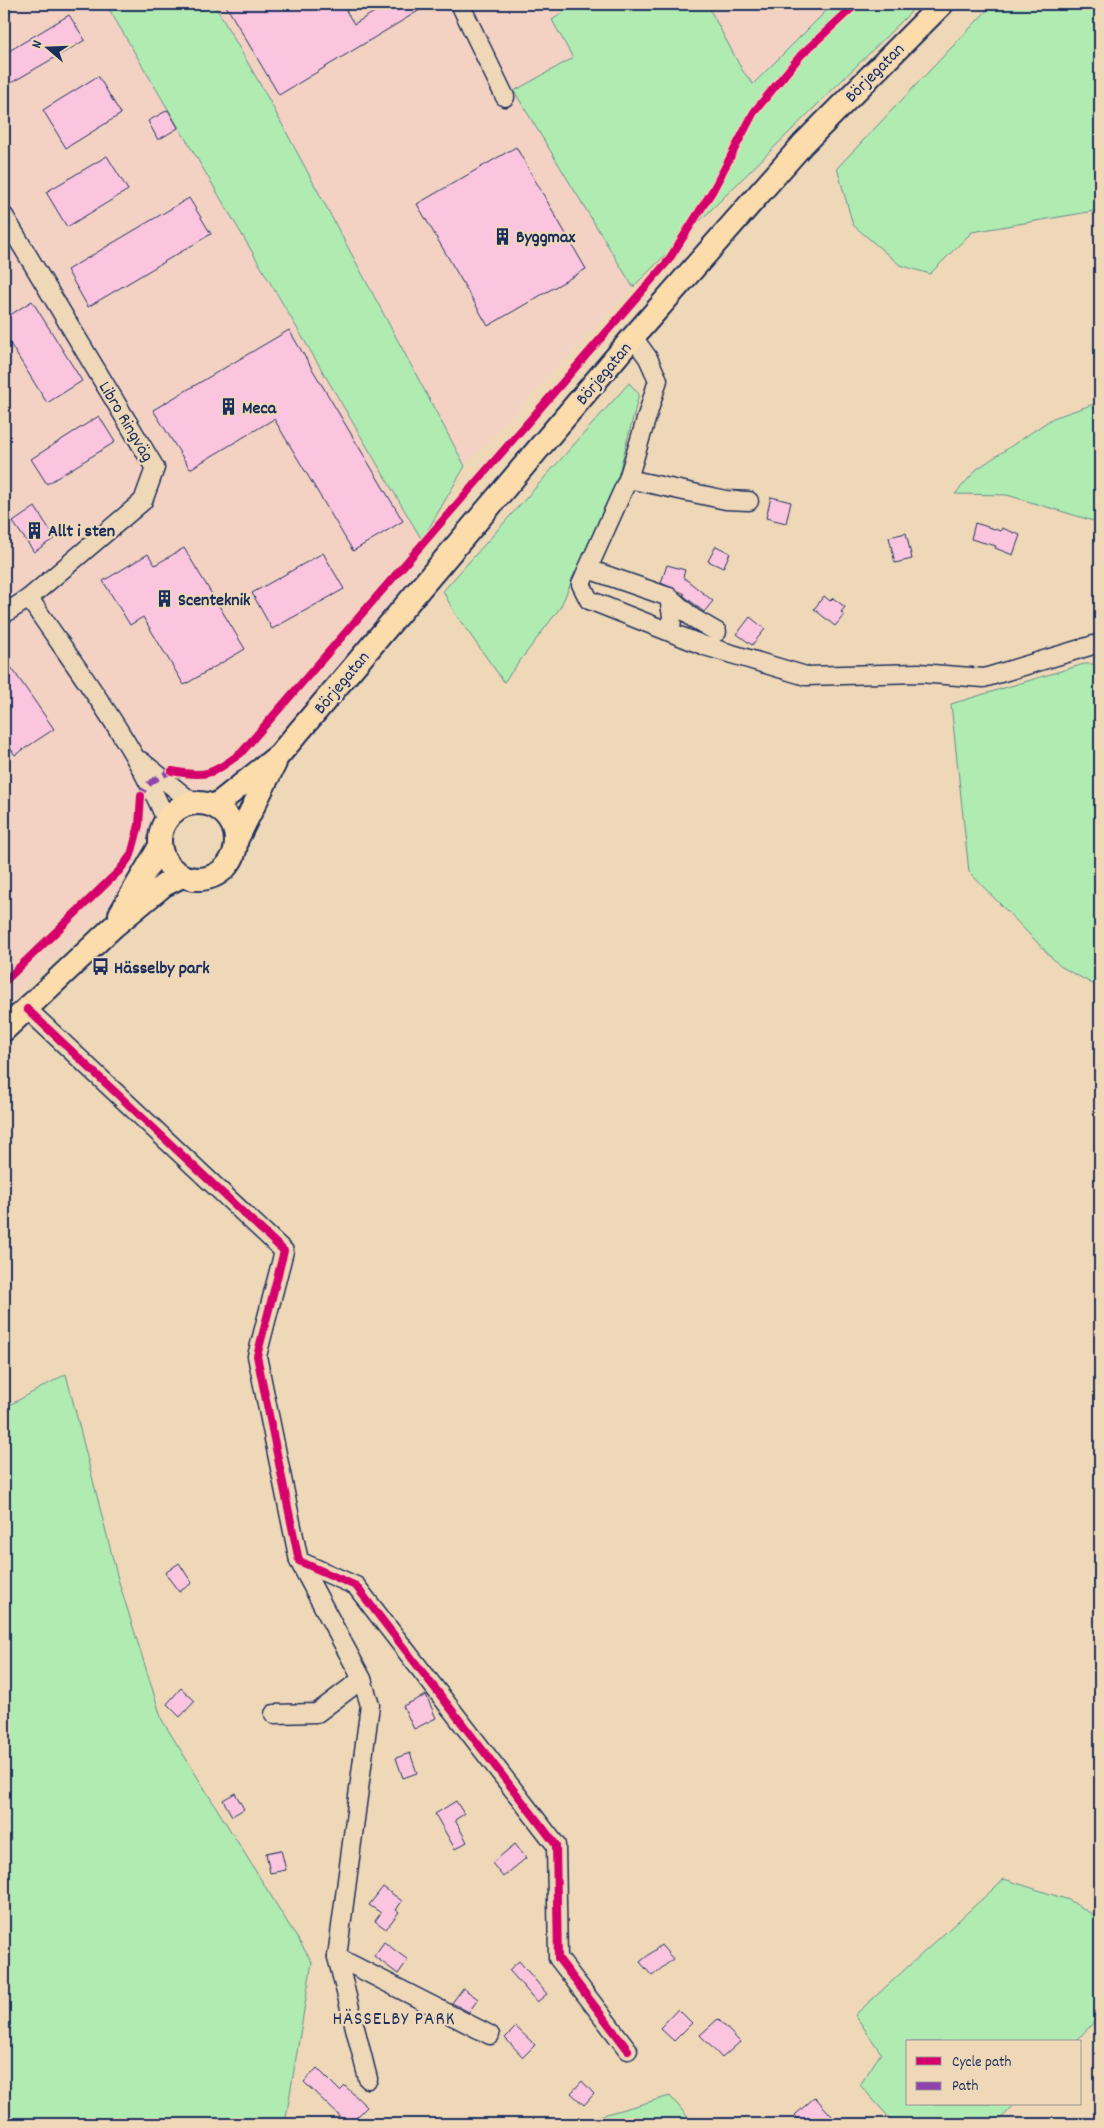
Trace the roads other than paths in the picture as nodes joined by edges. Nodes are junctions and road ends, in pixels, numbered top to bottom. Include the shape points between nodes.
1 (460, 4) edge
2 (942, 4) edge
3 (505, 97) dead end
4 (4, 216) edge
5 (633, 337) junction
6 (628, 479) junction
7 (749, 502) dead end
8 (588, 568) junction
9 (669, 597) junction
10 (29, 598) junction
11 (4, 614) edge
12 (671, 632) junction
13 (717, 632) dead end
14 (1100, 643) edge
15 (134, 755) junction
16 (279, 755) junction
17 (193, 803) junction
18 (215, 806) junction
19 (166, 820) junction
20 (237, 839) junction
21 (160, 846) junction
22 (182, 876) junction
23 (113, 927) junction
24 (27, 1009) junction
25 (4, 1030) edge
26 (299, 1560) junction
27 (362, 1679) junction
28 (274, 1714) dead end
29 (337, 1957) junction
30 (490, 2035) dead end
31 (628, 2050) dead end
32 (368, 2079) dead end

1 - 3 street
2 - 5 main road, Börjegatan via 802,144
4 - 10 street, Libro Ringväg via 155,468 143,501
5 - 6 street via 658,380
5 - 16 main road, Börjegatan
6 - 7 street
6 - 8 street
8 - 9 street
8 - 12 street via 581,584 588,600
9 - 12 street
9 - 13 street via 693,618
10 - 11 street, Libro Ringväg
10 - 15 street
12 - 14 street via 705,646 806,676 919,673 984,678
15 - 17 street
15 - 19 street
16 - 18 main road, Börjegatan
16 - 20 main road, Börjegatan
17 - 18 main road
17 - 19 main road via 182,806
18 - 20 main road via 234,826
19 - 21 main road via 160,832
20 - 22 main road via 232,858 220,873 208,879 194,880
21 - 22 main road via 167,864
21 - 23 main road
22 - 23 main road via 164,886
23 - 24 main road
24 - 25 main road
24 - 26 street via 284,1251 257,1356
26 - 27 street
26 - 31 street via 356,1586 556,1845 558,1958
27 - 28 street via 317,1712
27 - 29 street via 370,1705
29 - 30 street
29 - 32 street

